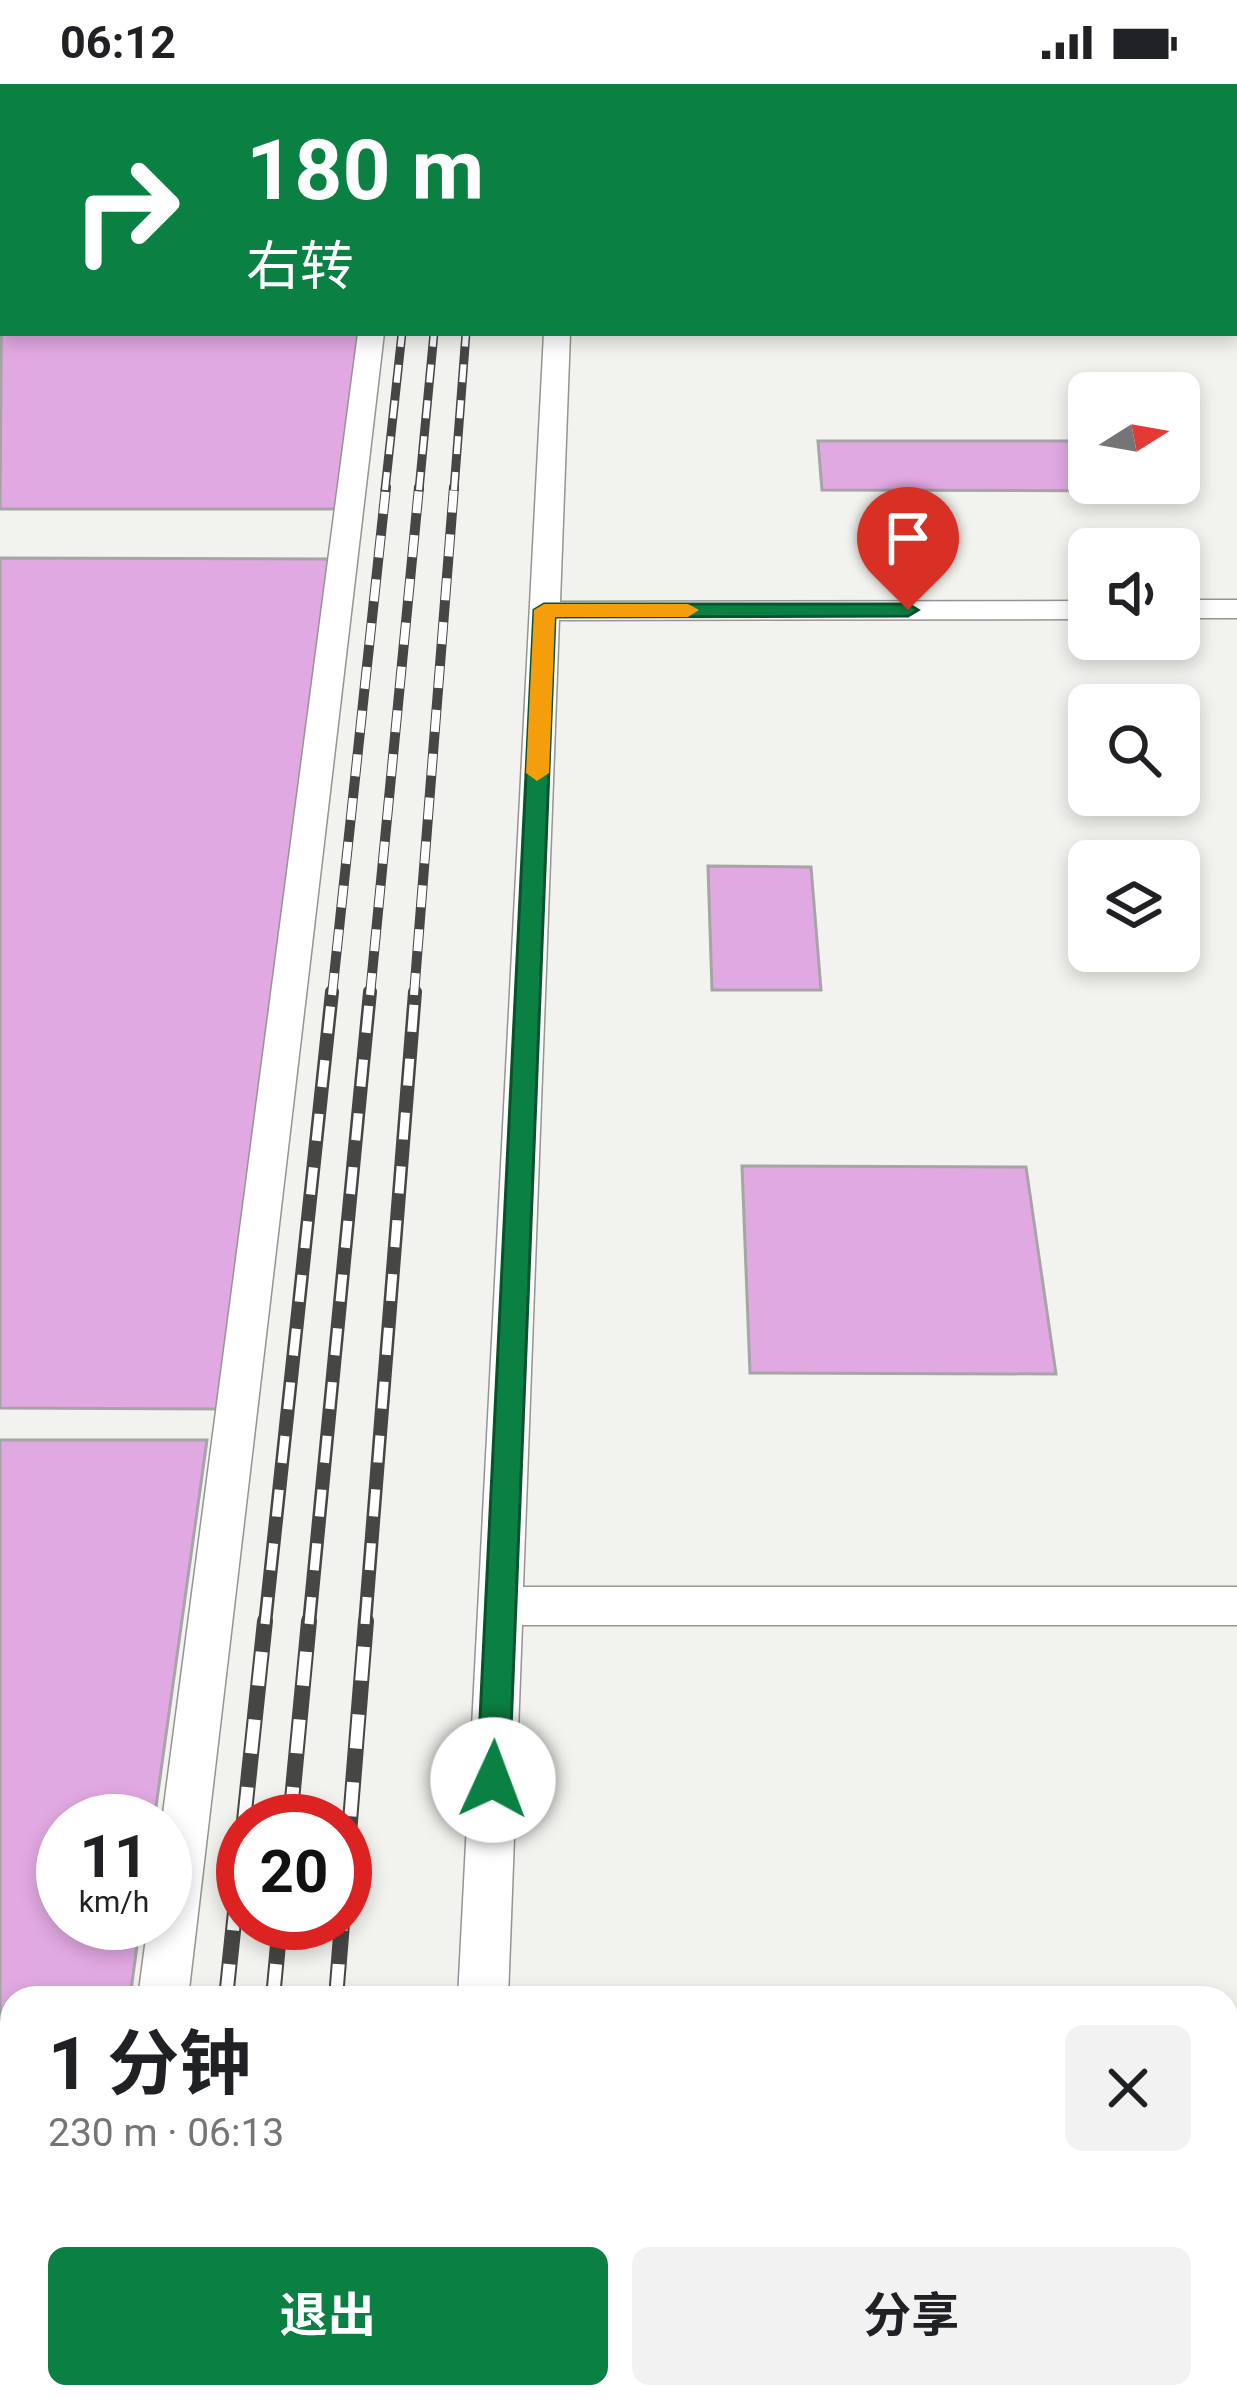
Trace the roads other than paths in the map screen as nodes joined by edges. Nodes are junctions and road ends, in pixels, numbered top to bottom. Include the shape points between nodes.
1 (371, 336) edge
2 (556, 336) edge
3 (1200, 609) edge
4 (1237, 609) edge
5 (544, 610) junction
6 (1068, 610) edge
7 (501, 1606) junction
8 (1237, 1606) edge
9 (165, 1986) edge
10 (484, 1986) edge

1 - 9 lane
2 - 5 lane
3 - 4 lane
5 - 6 lane
5 - 7 lane
7 - 8 lane
7 - 10 lane

